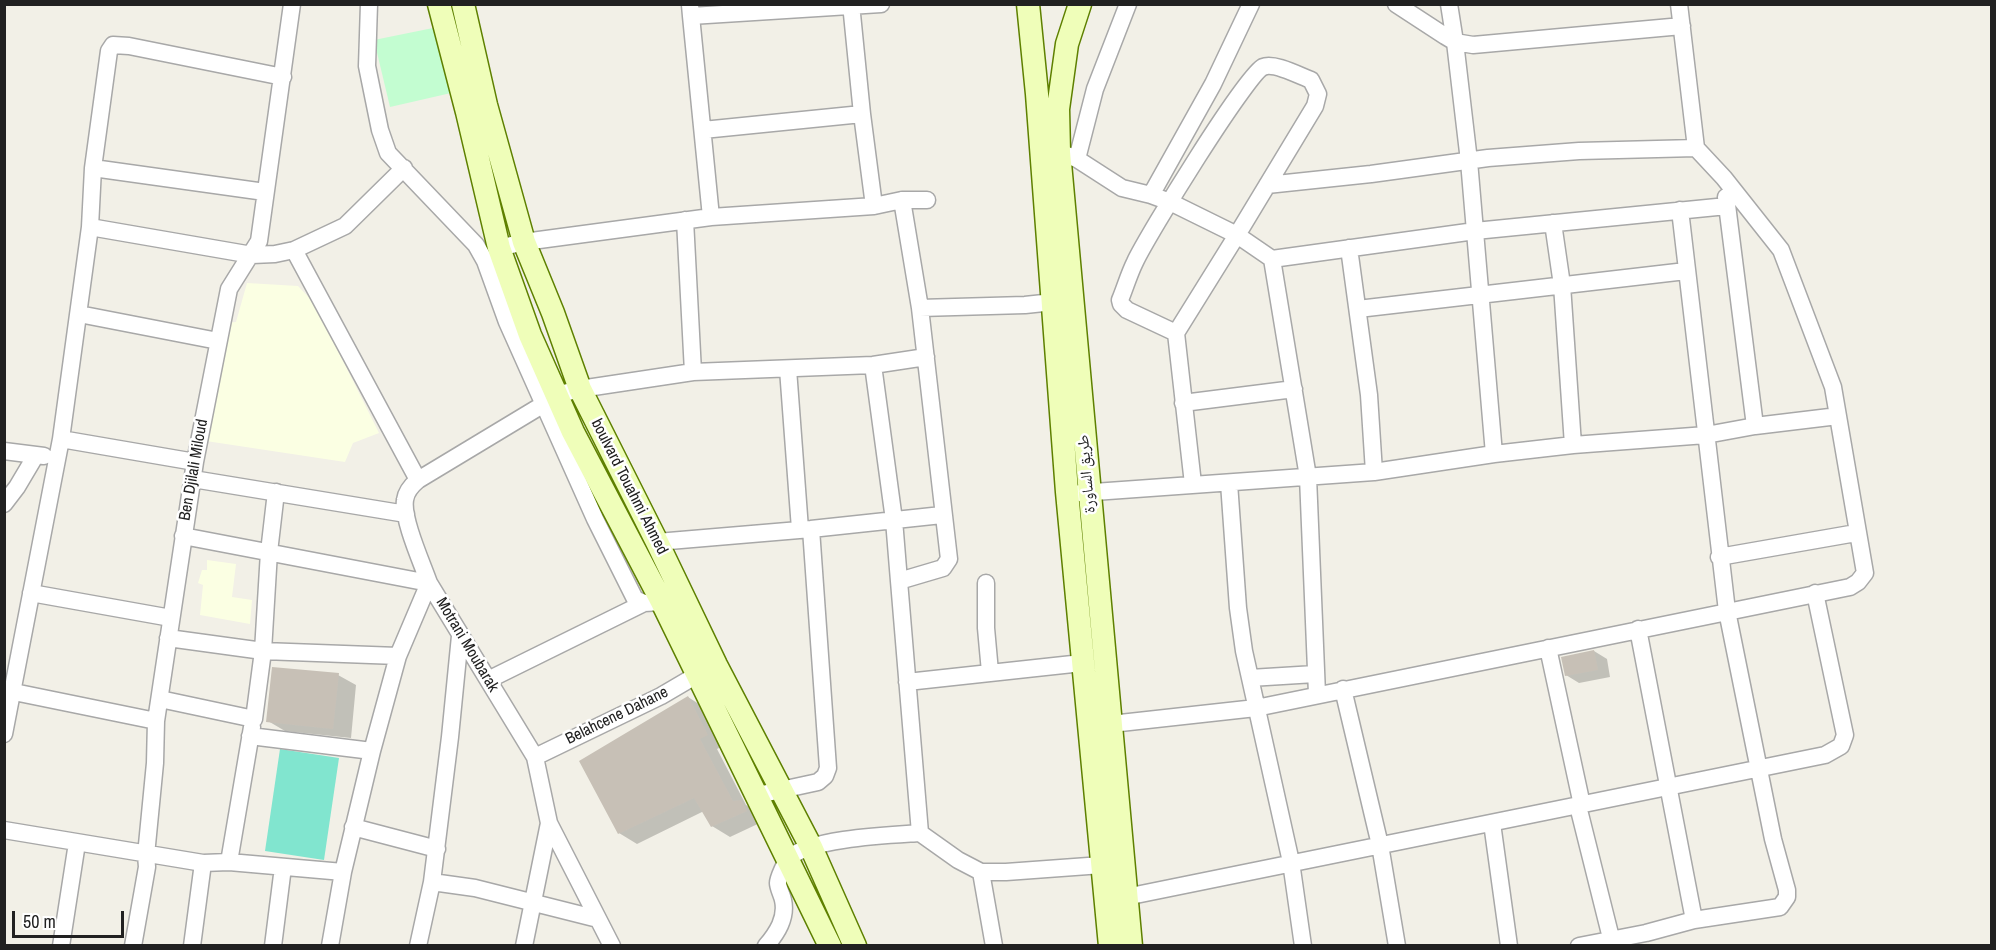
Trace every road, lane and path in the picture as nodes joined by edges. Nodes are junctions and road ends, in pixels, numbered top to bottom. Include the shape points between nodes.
1 (292, 4) edge
2 (369, 4) edge
3 (439, 4) edge
4 (463, 4) edge
5 (881, 4) edge
6 (1028, 4) edge
7 (1080, 4) edge
8 (1128, 4) edge
9 (1251, 4) edge
10 (1449, 4) edge
11 (1679, 4) edge
12 (851, 6) edge
13 (1403, 6) edge
14 (691, 10) edge
15 (1682, 26) junction
16 (1455, 42) junction
17 (284, 77) junction
18 (862, 114) junction
19 (703, 130) junction
20 (1696, 147) junction
21 (1068, 156) junction
22 (1469, 161) junction
23 (93, 168) junction
24 (404, 168) junction
25 (1724, 178) junction
26 (1267, 185) junction
27 (265, 192) junction
28 (1151, 195) junction
29 (927, 200) dead end
30 (902, 201) junction
31 (1170, 202) junction
32 (874, 206) junction
33 (1727, 206) junction
34 (1680, 210) junction
35 (711, 217) junction
36 (685, 220) junction
37 (1553, 223) junction
38 (90, 226) junction
39 (1474, 231) junction
40 (1237, 235) junction
41 (524, 242) junction
42 (499, 248) junction
43 (1349, 248) junction
44 (294, 250) junction
45 (252, 255) junction
46 (1272, 259) junction
47 (1686, 271) junction
48 (1562, 285) junction
49 (1479, 294) junction
50 (1053, 302) junction
51 (920, 308) junction
52 (1358, 309) junction
53 (79, 314) junction
54 (1176, 333) junction
55 (218, 341) junction
56 (926, 357) junction
57 (873, 365) junction
58 (788, 369) junction
59 (693, 372) junction
60 (580, 389) junction
61 (1294, 389) junction
62 (550, 400) junction
63 (1183, 403) junction
64 (1838, 416) junction
65 (1755, 426) junction
66 (1706, 435) junction
67 (61, 439) junction
68 (1573, 445) junction
69 (4, 451) edge
70 (1494, 454) junction
71 (36, 455) junction
72 (57, 458) junction
73 (194, 471) junction
74 (1374, 472) junction
75 (1308, 477) junction
76 (418, 480) junction
77 (1229, 483) junction
78 (1193, 484) junction
79 (276, 492) junction
80 (1078, 493) junction
81 (4, 504) edge
82 (406, 514) junction
83 (942, 515) junction
84 (894, 520) junction
85 (805, 529) junction
86 (1856, 532) junction
87 (183, 536) junction
88 (657, 542) junction
89 (269, 552) junction
90 (1719, 557) junction
91 (899, 581) junction
92 (429, 582) junction
93 (986, 583) dead end
94 (31, 593) junction
95 (1815, 594) junction
96 (653, 603) junction
97 (1727, 611) junction
98 (171, 618) junction
99 (1638, 629) junction
100 (460, 636) junction
101 (168, 638) junction
102 (1548, 648) junction
103 (263, 651) junction
104 (398, 656) junction
105 (1082, 663) junction
106 (707, 669) junction
107 (990, 672) junction
108 (1315, 674) junction
109 (1250, 678) junction
110 (488, 680) junction
111 (907, 682) junction
112 (1343, 689) junction
113 (14, 692) junction
114 (1317, 694) junction
115 (160, 699) junction
116 (1256, 708) junction
117 (254, 719) junction
118 (156, 721) junction
119 (1100, 726) junction
120 (4, 734) edge
121 (250, 736) junction
122 (372, 751) junction
123 (534, 757) junction
124 (1760, 770) junction
125 (1668, 788) junction
126 (780, 789) junction
127 (758, 795) junction
128 (1580, 805) junction
129 (549, 823) junction
130 (1492, 823) junction
131 (353, 827) junction
132 (4, 830) edge
133 (920, 833) junction
134 (77, 843) junction
135 (1380, 845) junction
136 (811, 847) junction
137 (437, 849) junction
138 (146, 855) junction
139 (788, 858) junction
140 (229, 862) junction
141 (1291, 862) junction
142 (203, 863) junction
143 (1102, 865) junction
144 (283, 867) junction
145 (343, 872) junction
146 (981, 872) junction
147 (432, 882) junction
148 (1117, 899) junction
149 (532, 901) junction
150 (598, 919) junction
151 (1694, 920) junction
152 (1613, 942) edge
153 (62, 945) edge
154 (133, 945) edge
155 (192, 945) edge
156 (273, 945) edge
157 (330, 945) edge
158 (418, 945) edge
159 (524, 945) edge
160 (612, 945) edge
161 (766, 945) edge
162 (830, 945) edge
163 (855, 945) edge
164 (994, 945) edge
165 (1110, 945) edge
166 (1131, 945) edge
167 (1303, 945) edge
168 (1397, 945) edge
169 (1509, 945) edge
170 (1579, 945) edge

1 - 17 street, Ben Djilali Miloud
2 - 24 street via 370,88 388,153
3 - 42 main road, boulvard Touahmi Ahmed
4 - 41 main road, boulvard Touahmi Ahmed
5 - 12 street
6 - 50 main road, طريق الساورة
7 - 21 main road, طريق الساورة via 1066,45 1058,109
8 - 21 street
9 - 28 street via 1213,84
10 - 16 street
11 - 15 street
12 - 14 street
12 - 18 street
13 - 16 street
14 - 19 street
15 - 16 street via 1473,45
15 - 20 street
16 - 22 street
17 - 23 street via 113,45
17 - 27 street, Ben Djilali Miloud
18 - 19 street
18 - 32 street
19 - 35 street
20 - 22 street via 1579,151
20 - 25 street
21 - 28 street via 1122,188
21 - 80 main road, طريق الساورة
22 - 26 street
22 - 39 street
23 - 27 street
23 - 38 street
24 - 44 street via 345,226
24 - 62 street via 476,245 507,322
25 - 33 street
25 - 64 street via 1781,250 1833,387
26 - 31 street via 1315,106 1318,94 1311,80 1272,65 1253,75 1237,96
26 - 40 street
27 - 45 street, Ben Djilali Miloud via 259,241
28 - 31 street
29 - 30 street
30 - 32 street
30 - 51 street
31 - 40 street
31 - 54 street via 1136,261 1120,304
32 - 35 street
33 - 34 street
33 - 65 street
34 - 37 street
34 - 47 street
35 - 36 street
36 - 41 street
36 - 59 street
37 - 39 street
37 - 48 street
38 - 45 street
38 - 53 street
39 - 43 street
39 - 49 street
40 - 46 street
40 - 54 street
41 - 42 street
41 - 60 main road, boulvard Touahmi Ahmed
42 - 62 main road, boulvard Touahmi Ahmed
43 - 46 street
43 - 52 street
44 - 45 street
44 - 76 street
45 - 55 street, Ben Djilali Miloud via 229,289
46 - 61 street
47 - 48 street
47 - 66 street
48 - 49 street
48 - 68 street
49 - 52 street
49 - 70 street
50 - 51 street
50 - 80 main road, طريق الساورة
51 - 56 street
52 - 74 street
53 - 55 street
53 - 67 street
54 - 63 street
55 - 73 street, Ben Djilali Miloud
56 - 57 street
56 - 83 street
57 - 58 street
57 - 84 street
58 - 59 street
58 - 85 street
59 - 60 street
60 - 62 street
60 - 88 main road, boulvard Touahmi Ahmed
61 - 63 street
61 - 75 street
62 - 76 street
62 - 96 main road, boulvard Touahmi Ahmed via 573,432
63 - 78 street
64 - 65 street
64 - 86 street
65 - 66 street
66 - 68 street
66 - 90 street
67 - 72 street
67 - 73 street
68 - 70 street
69 - 71 street
70 - 74 street
71 - 72 street
71 - 81 street
72 - 94 street
73 - 79 street
73 - 87 street, Ben Djilali Miloud
74 - 75 street
75 - 77 street
75 - 108 street
76 - 82 street via 405,500
77 - 78 street
77 - 109 street via 1238,608
78 - 80 street
79 - 82 street
79 - 89 street
80 - 105 main road, طريق الساورة
80 - 119 main road, طريق الساورة
82 - 92 street
83 - 84 street
83 - 91 street via 947,565
84 - 85 street
84 - 91 street
85 - 88 street
85 - 126 street via 828,768 818,782
86 - 90 street
86 - 95 street via 1865,573 1862,578 1850,587
87 - 89 street, Motrani Moubarak
87 - 98 street, Ben Djilali Miloud
88 - 106 main road, boulvard Touahmi Ahmed
89 - 92 street, Motrani Moubarak
89 - 103 street
90 - 97 street
91 - 111 street
92 - 100 street, Motrani Moubarak
92 - 104 street
93 - 107 street
94 - 98 street
94 - 113 street
95 - 97 street
95 - 124 street via 1844,741 1825,755
96 - 106 main road, boulvard Touahmi Ahmed
96 - 110 street
97 - 99 street
97 - 124 street
98 - 101 street, Ben Djilali Miloud
99 - 102 street
99 - 125 street
100 - 110 street, Motrani Moubarak
100 - 137 street
101 - 103 street
101 - 115 street, Ben Djilali Miloud
102 - 112 street
102 - 128 street
103 - 104 street
103 - 117 street
104 - 122 street
105 - 107 street
105 - 119 main road, طريق الساورة
106 - 123 street, Belahcene Dahane via 661,696
106 - 126 main road, boulvard Touahmi Ahmed
106 - 127 main road, boulvard Touahmi Ahmed
107 - 111 street
108 - 109 street
108 - 114 street
109 - 116 street
110 - 123 street, Motrani Moubarak
111 - 133 street
112 - 114 street
112 - 135 street
113 - 118 street
113 - 120 street
114 - 116 street
115 - 117 street
115 - 118 street, Ben Djilali Miloud
116 - 119 street
116 - 141 street
117 - 121 street
118 - 138 street, Ben Djilali Miloud
119 - 143 main road, طريق الساورة
119 - 148 main road, طريق الساورة
121 - 122 street
121 - 140 street
122 - 131 street
123 - 129 street, Motrani Moubarak
124 - 125 street
124 - 151 street via 1787,897 1780,907
125 - 128 street
125 - 151 street
126 - 127 street
126 - 136 main road, boulvard Touahmi Ahmed
127 - 139 main road, boulvard Touahmi Ahmed
128 - 130 street
128 - 152 street
129 - 149 street, Motrani Moubarak
129 - 150 street
130 - 135 street
130 - 169 street
131 - 137 street
131 - 145 street
132 - 134 street
133 - 136 street via 841,840
133 - 146 street
134 - 138 street
134 - 153 street
135 - 141 street
135 - 168 street
136 - 139 street
136 - 163 main road, boulvard Touahmi Ahmed
137 - 147 street
138 - 142 street
138 - 154 street, Ben Djilali Miloud
139 - 161 street via 778,883 785,908 782,921
139 - 162 main road, boulvard Touahmi Ahmed
140 - 142 street
140 - 144 street
141 - 148 street
141 - 167 street
142 - 155 street
143 - 146 street
143 - 148 main road, طريق الساورة
144 - 145 street
144 - 156 street
145 - 157 street
146 - 164 street
147 - 149 street
147 - 158 street
148 - 165 main road, طريق الساورة
148 - 166 main road, طريق الساورة
149 - 150 street
149 - 159 street, Motrani Moubarak
150 - 160 street
151 - 152 street
152 - 170 street

